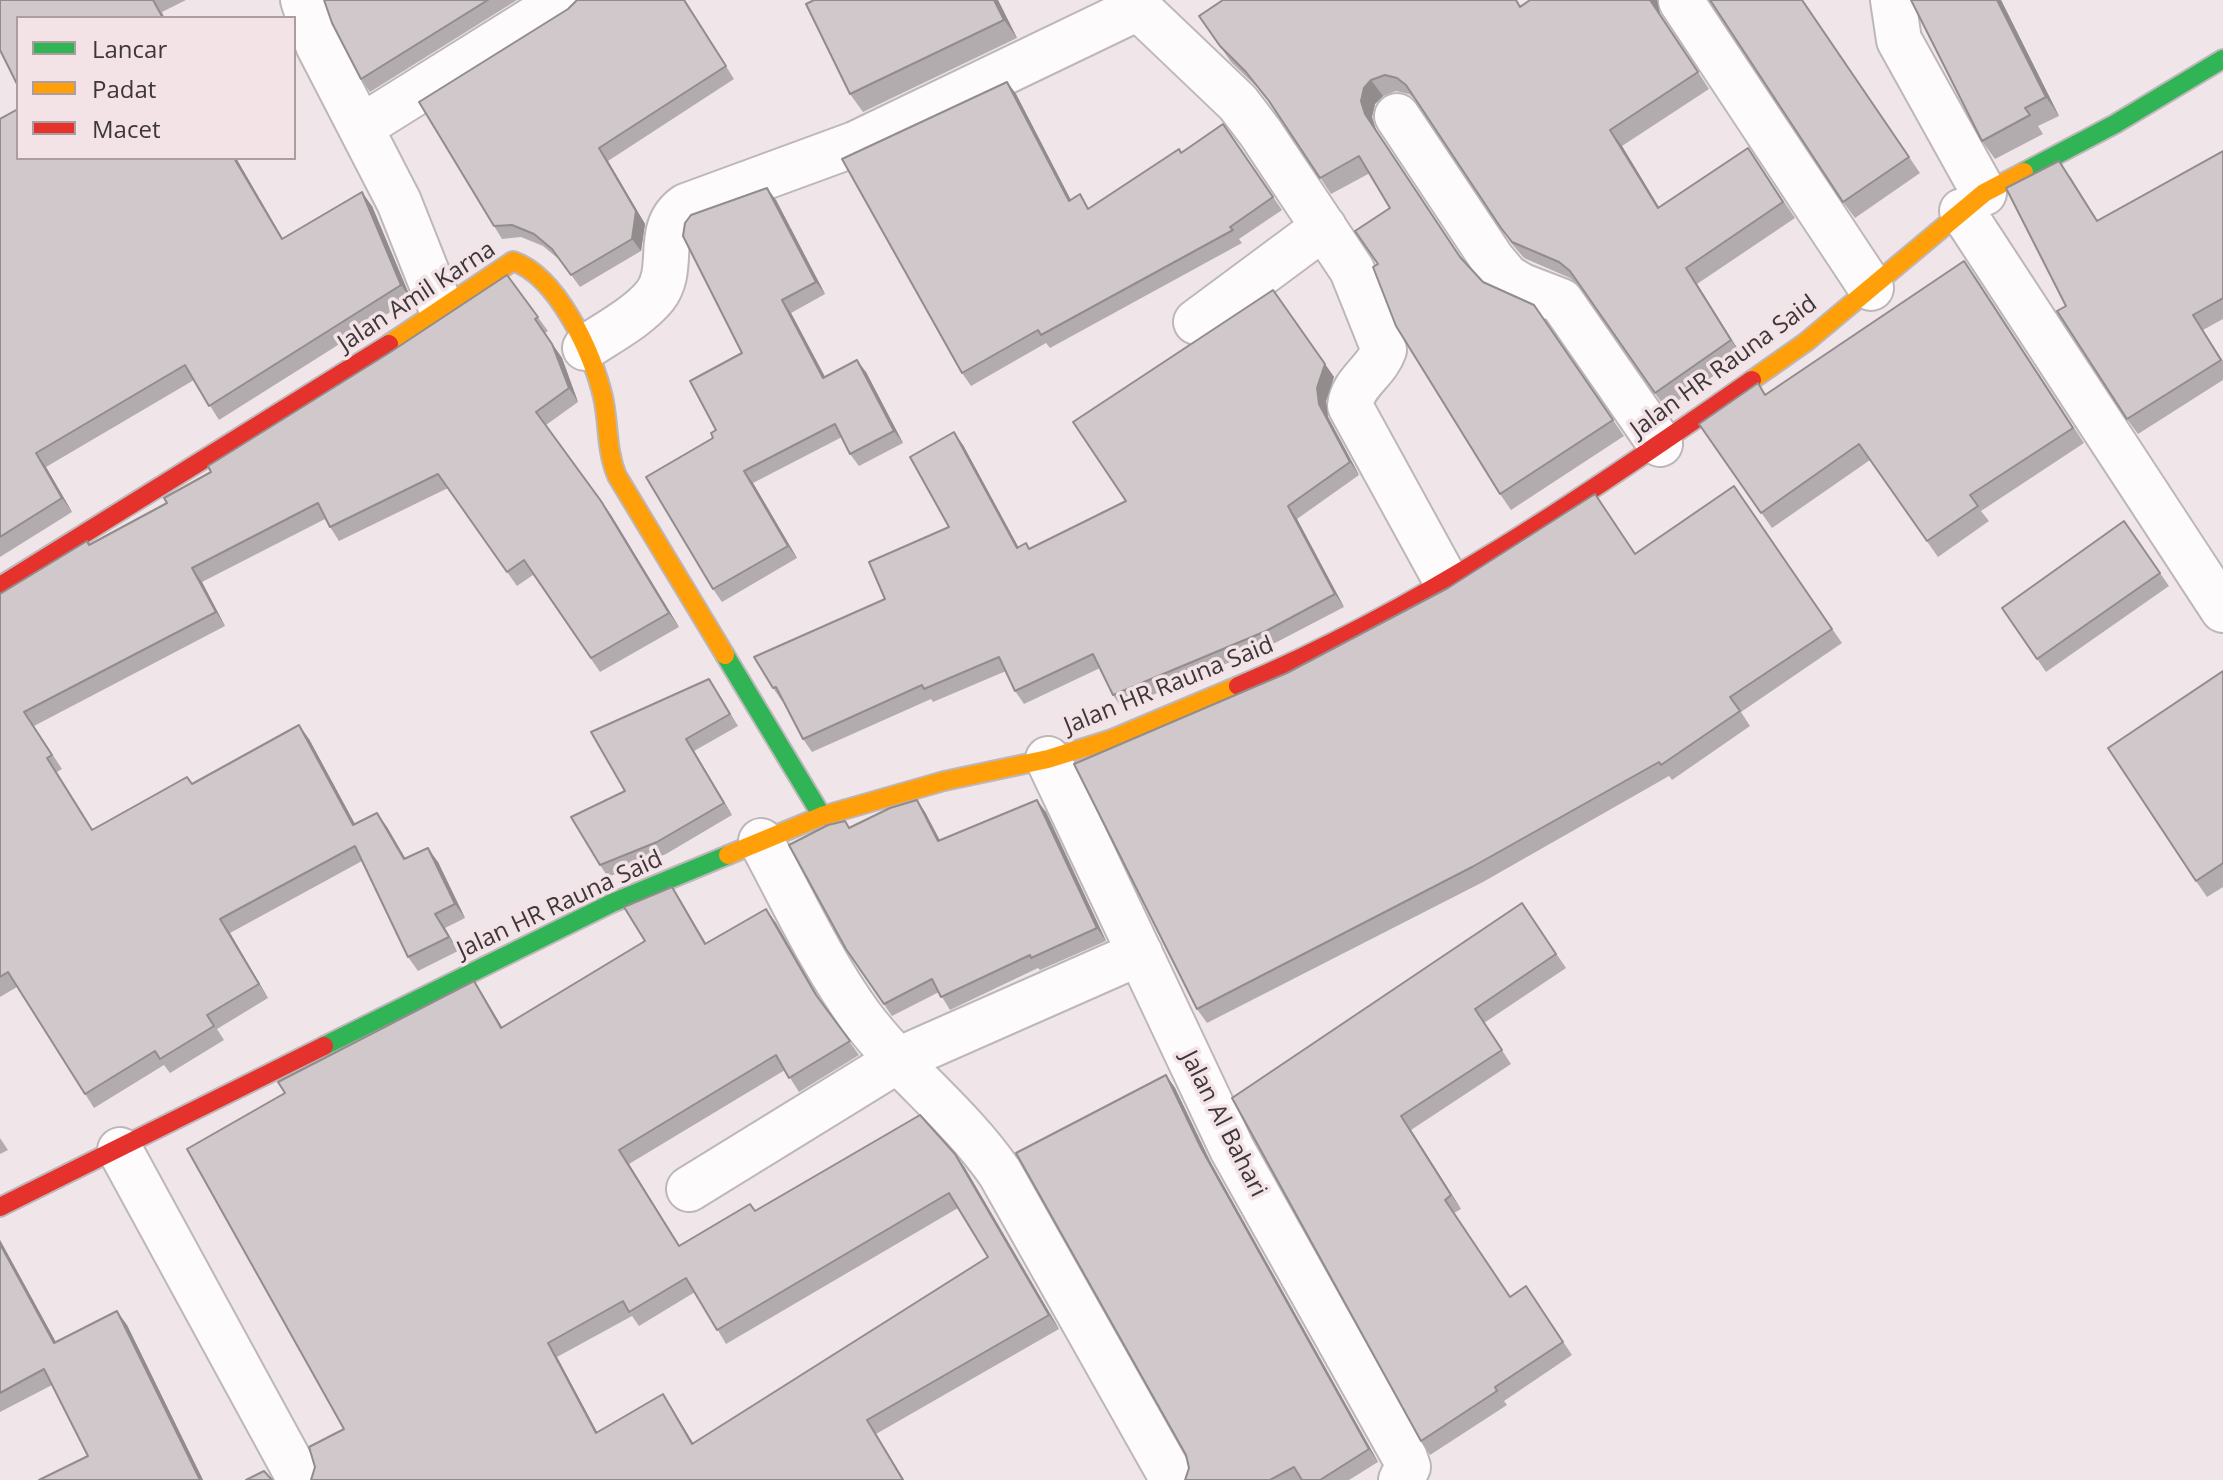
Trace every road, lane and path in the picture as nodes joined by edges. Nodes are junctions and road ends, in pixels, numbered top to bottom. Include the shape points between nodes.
1 (303, 0) edge
2 (564, 0) edge
3 (1893, 0) edge
4 (1681, 1) edge
5 (1133, 4) edge
6 (2223, 59) edge
7 (1397, 116) dead end
8 (361, 127) junction
9 (1973, 202) junction
10 (1324, 227) junction
11 (1871, 288) junction
12 (441, 308) junction
13 (1196, 322) dead end
14 (585, 348) junction
15 (1660, 444) junction
16 (1446, 581) junction
17 (0, 586) edge
18 (2223, 610) edge
19 (1048, 759) junction
20 (822, 816) junction
21 (761, 841) junction
22 (1140, 953) junction
23 (900, 1059) junction
24 (120, 1150) junction
25 (689, 1189) dead end
26 (0, 1207) edge
27 (300, 1480) edge
28 (1173, 1480) edge
29 (1401, 1480) edge

1 - 8 street via 318,45
2 - 8 street
3 - 9 street via 1899,40
4 - 11 street
5 - 10 street via 1238,103
5 - 14 street via 855,144 686,206 666,230 663,273 655,296
6 - 9 main road, Jalan HR Rauna Said
7 - 15 street via 1492,259 1507,277 1561,301
8 - 12 street via 399,202
9 - 11 main road, Jalan HR Rauna Said
9 - 18 street
10 - 13 street
10 - 16 street via 1352,270 1384,350 1351,396 1350,406
11 - 15 main road, Jalan HR Rauna Said via 1806,342
12 - 14 main road, Jalan Amil Karna via 513,261 531,268 547,284
12 - 17 main road, Jalan Amil Karna
14 - 20 main road, Jalan Amil Karna via 597,373 605,443 617,476
15 - 16 main road, Jalan HR Rauna Said
16 - 19 main road, Jalan HR Rauna Said via 1260,678 1112,739
19 - 20 main road, Jalan HR Rauna Said via 944,781
19 - 22 street, Jalan Al Bahari
20 - 21 main road, Jalan HR Rauna Said
21 - 23 street via 831,972 863,1019
21 - 24 main road, Jalan HR Rauna Said via 612,903
22 - 23 street
22 - 29 street, Jalan Al Bahari via 1232,1149 1405,1458 1408,1467
23 - 25 street
23 - 28 street via 975,1137 1000,1173
24 - 26 main road, Jalan HR Rauna Said
24 - 27 street

